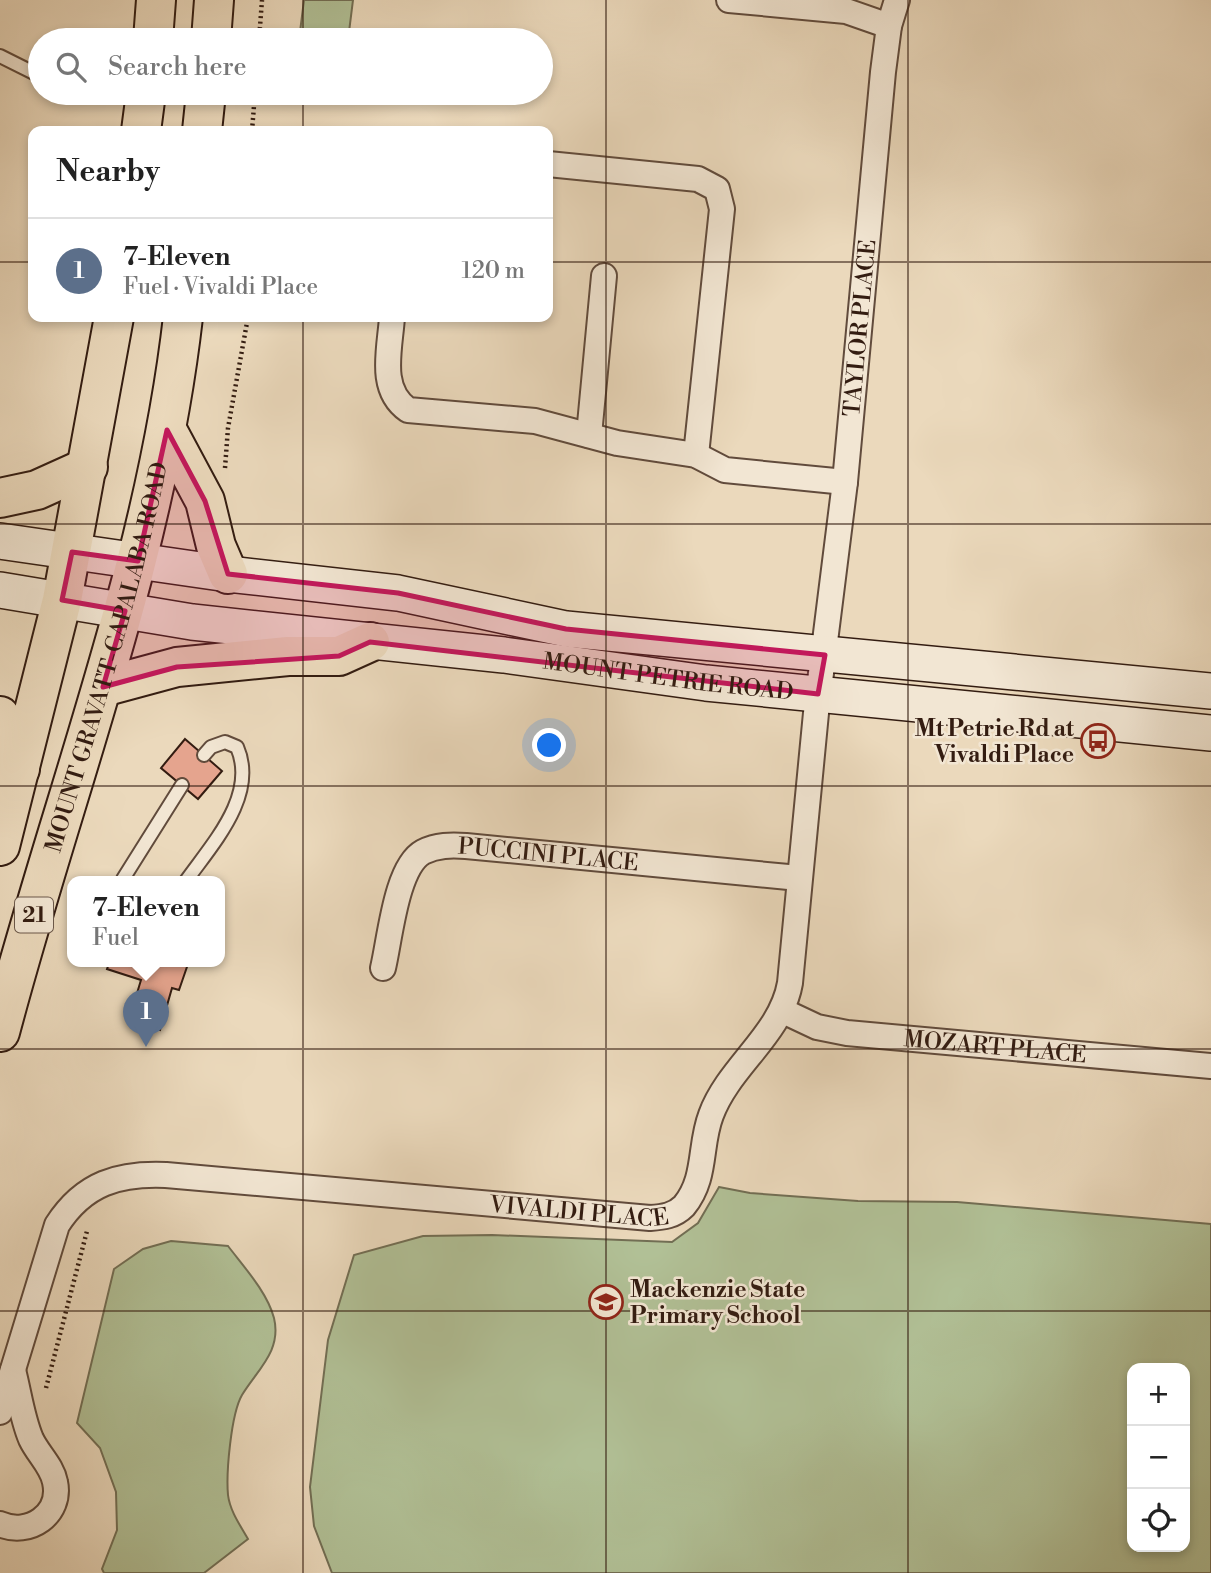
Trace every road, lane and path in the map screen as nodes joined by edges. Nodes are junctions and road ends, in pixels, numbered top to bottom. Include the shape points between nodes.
1 (156, 0) edge
2 (214, 0) edge
3 (262, 0) edge
4 (729, 0) edge
5 (897, 0) edge
6 (889, 26) junction
7 (154, 28) edge
8 (212, 28) edge
9 (259, 28) edge
10 (0, 56) edge
11 (28, 70) edge
12 (144, 105) edge
13 (205, 105) edge
14 (254, 105) edge
15 (142, 126) edge
16 (203, 126) edge
17 (252, 126) edge
18 (553, 164) edge
19 (604, 276) dead end
20 (113, 322) edge
21 (182, 322) edge
22 (247, 322) edge
23 (392, 322) edge
24 (167, 430) junction
25 (589, 435) junction
26 (696, 454) junction
27 (88, 467) junction
28 (225, 473) dead end
29 (845, 482) junction
30 (0, 498) edge
31 (0, 541) edge
32 (72, 552) junction
33 (138, 561) junction
34 (228, 573) junction
35 (0, 590) edge
36 (62, 600) junction
37 (125, 611) junction
38 (370, 642) junction
39 (825, 655) junction
40 (103, 687) junction
41 (1211, 691) edge
42 (818, 694) junction
43 (0, 716) edge
44 (1211, 733) edge
45 (204, 755) dead end
46 (20, 769) junction
47 (182, 785) dead end
48 (0, 846) edge
49 (125, 876) edge
50 (190, 876) edge
51 (799, 878) junction
52 (383, 968) dead end
53 (783, 1011) junction
54 (0, 1032) edge
55 (1211, 1066) edge
56 (96, 1222) dead end
57 (12, 1366) junction
58 (45, 1401) dead end
59 (0, 1412) edge
60 (0, 1524) edge

1 - 7 highway
2 - 8 highway
3 - 9 path
4 - 6 street via 846,11
5 - 6 street, TAYLOR PLACE
6 - 29 street, TAYLOR PLACE
10 - 11 lane
12 - 15 highway
13 - 16 highway
14 - 17 path
18 - 26 street via 698,179 717,189 722,209
19 - 25 street
20 - 27 highway
21 - 24 highway, MOUNT GRAVATT-CAPALABA ROAD / 21
22 - 28 path via 228,428
23 - 25 street via 388,384 397,402 408,410 535,421
24 - 33 highway, MOUNT GRAVATT-CAPALABA ROAD / 21
24 - 34 highway via 205,501
25 - 26 street
26 - 29 street via 725,470
27 - 30 highway via 37,490
27 - 32 highway
29 - 39 street, TAYLOR PLACE
31 - 32 street, MOUNT PETRIE ROAD
32 - 33 street, MOUNT PETRIE ROAD
32 - 36 highway
33 - 34 street, MOUNT PETRIE ROAD
33 - 37 highway, MOUNT GRAVATT-CAPALABA ROAD / 21
34 - 39 street, MOUNT PETRIE ROAD via 398,593 566,629
35 - 36 street, MOUNT PETRIE ROAD
36 - 37 street, MOUNT PETRIE ROAD
36 - 46 highway
37 - 38 street, MOUNT PETRIE ROAD
37 - 40 highway, MOUNT GRAVATT-CAPALABA ROAD / 21
38 - 40 highway via 339,656 177,667
38 - 42 street, MOUNT PETRIE ROAD
39 - 41 street, MOUNT PETRIE ROAD
39 - 42 street, VIVALDI PLACE
40 - 54 highway, MOUNT GRAVATT-CAPALABA ROAD / 21
42 - 44 street, MOUNT PETRIE ROAD
42 - 51 street, VIVALDI PLACE
43 - 46 highway
45 - 50 lane via 225,742 237,747 244,764 241,795
46 - 48 highway
47 - 49 lane
51 - 52 street, PUCCINI PLACE via 440,846 415,858 406,872
51 - 53 street, VIVALDI PLACE via 790,984
53 - 55 street, MOZART PLACE via 817,1027 847,1033
53 - 57 street, VIVALDI PLACE via 724,1089 710,1116 696,1187 684,1206 670,1216 125,1175 89,1192 57,1225
56 - 58 path via 83,1242 46,1378
57 - 59 street, VIVALDI PLACE
57 - 60 street via 31,1438 55,1477 57,1492 53,1506 36,1524 20,1528

